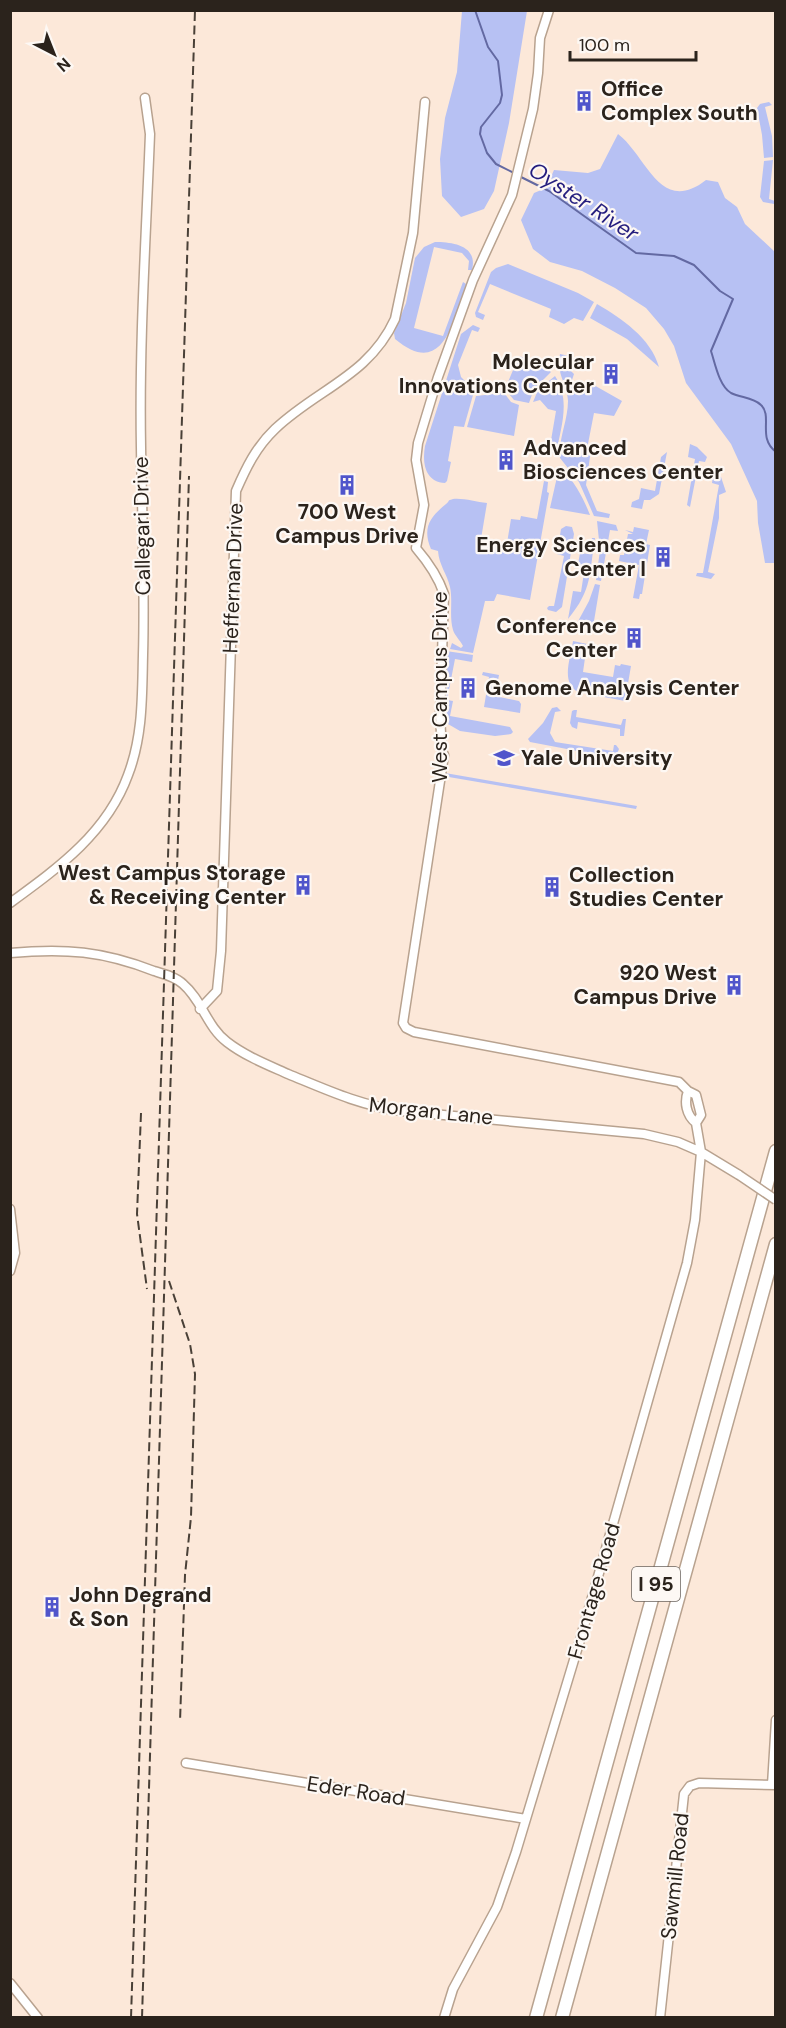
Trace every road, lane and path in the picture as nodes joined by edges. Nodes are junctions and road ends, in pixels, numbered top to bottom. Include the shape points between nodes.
1 (549, 10) edge
2 (145, 98) dead end
3 (425, 102) dead end
4 (10, 903) edge
5 (10, 953) edge
6 (200, 1009) junction
7 (776, 1151) edge
8 (701, 1152) junction
9 (776, 1200) edge
10 (10, 1209) edge
11 (776, 1244) edge
12 (10, 1271) edge
13 (776, 1720) edge
14 (186, 1763) dead end
15 (774, 1785) edge
16 (526, 1819) junction
17 (10, 1983) edge
18 (38, 2018) edge
19 (444, 2018) edge
20 (536, 2018) edge
21 (562, 2018) edge
22 (660, 2018) edge

1 - 8 street, West Campus Drive via 540,38 533,109 517,178 438,377 416,451 424,505 416,548 432,568 444,594 440,716 444,755 403,1023 414,1032 679,1082 698,1101 700,1115 696,1123
2 - 4 street, Callegari Drive via 150,134 141,444 142,721 128,777 101,824 66,860
3 - 6 street, Heffernan Drive via 413,233 389,332 358,368 274,430 258,447 237,492 221,951 217,991
5 - 6 street, Morgan Lane via 77,951 143,966 184,984
6 - 8 street, Morgan Lane via 220,1036 235,1048 348,1100 401,1111 644,1134
7 - 20 highway, I 95
8 - 9 street, Morgan Lane, bridge
8 - 16 street, Frontage Road via 687,1263
10 - 12 street via 15,1253
11 - 21 highway, I 95
13 - 15 street
14 - 16 street, Eder Road
15 - 22 street, Sawmill Road via 699,1783 684,1794
16 - 19 street, Frontage Road via 497,1907 453,1989
17 - 18 street

